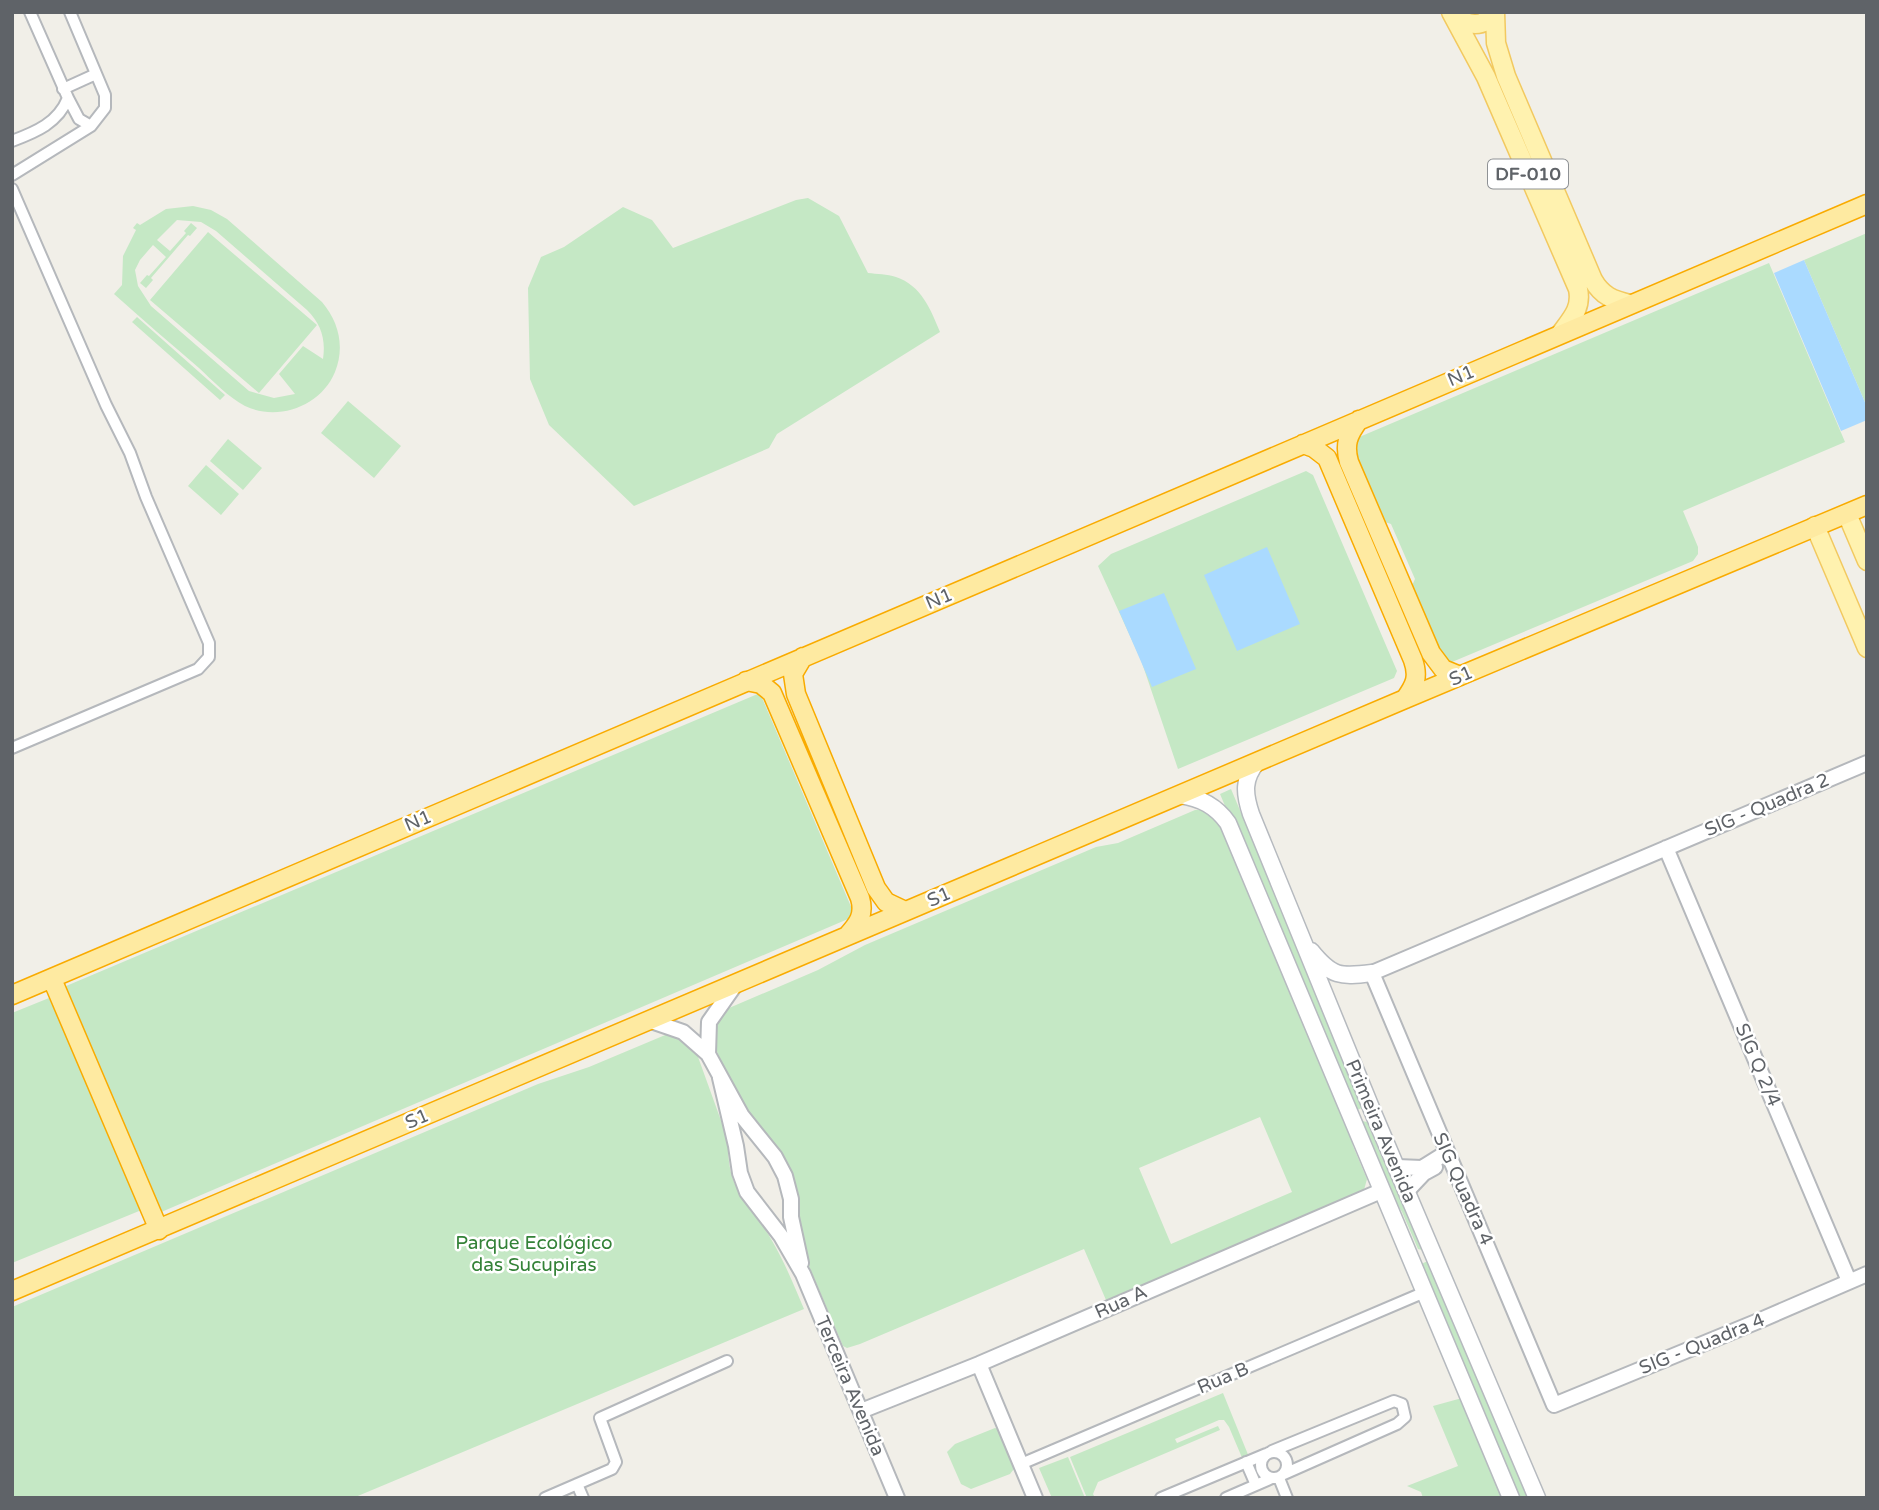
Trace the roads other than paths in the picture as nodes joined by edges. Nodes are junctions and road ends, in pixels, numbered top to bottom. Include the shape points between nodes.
1 (30, 12) edge
2 (70, 12) edge
3 (1494, 12) edge
4 (1452, 14) edge
5 (96, 74) junction
6 (66, 94) junction
7 (91, 126) junction
8 (12, 141) edge
9 (12, 175) edge
10 (12, 189) edge
11 (1867, 204) edge
12 (1630, 304) junction
13 (1561, 333) junction
14 (1359, 420) junction
15 (1303, 444) junction
16 (1867, 505) edge
17 (1847, 514) junction
18 (1815, 526) junction
19 (1867, 561) edge
20 (1867, 648) edge
21 (803, 657) junction
22 (1460, 676) junction
23 (746, 681) junction
24 (1405, 699) junction
25 (12, 748) edge
26 (1257, 762) junction
27 (1867, 763) edge
28 (1180, 795) junction
29 (1666, 848) junction
30 (905, 911) junction
31 (847, 936) junction
32 (1301, 940) junction
33 (1372, 973) junction
34 (52, 979) junction
35 (735, 985) junction
36 (12, 995) edge
37 (648, 1020) junction
38 (708, 1054) junction
39 (720, 1078) junction
40 (1374, 1115) junction
41 (1354, 1124) junction
42 (762, 1139) junction
43 (736, 1146) junction
44 (1444, 1160) junction
45 (1397, 1167) junction
46 (1381, 1191) junction
47 (1407, 1191) junction
48 (791, 1199) junction
49 (765, 1214) junction
50 (159, 1230) junction
51 (1431, 1248) junction
52 (1409, 1255) junction
53 (803, 1274) junction
54 (1867, 1274) edge
55 (1849, 1281) junction
56 (12, 1291) edge
57 (1425, 1292) junction
58 (727, 1360) dead end
59 (979, 1364) junction
60 (1554, 1405) joint
61 (861, 1411) junction
62 (1269, 1452) junction
63 (1246, 1462) junction
64 (1021, 1464) junction
65 (1278, 1477) junction
66 (577, 1485) junction
67 (1256, 1485) junction
68 (545, 1498) edge
69 (583, 1498) edge
70 (897, 1498) edge
71 (1035, 1498) edge
72 (1161, 1498) edge
73 (1226, 1498) edge
74 (1287, 1498) edge
75 (1511, 1498) edge
76 (1537, 1498) edge

1 - 6 street
2 - 5 street
3 - 4 main road via 1470,25
3 - 12 main road, DF-010 via 1496,43 1506,76 1592,280 1600,292
4 - 13 main road, DF-010 via 1486,77 1578,289 1576,314
5 - 6 street
5 - 7 street via 106,104
6 - 7 street via 79,119
6 - 8 street via 63,109 45,126
7 - 9 street
10 - 25 street via 130,453 209,643 209,657 198,669
11 - 12 highway, N1
12 - 13 highway, N1
13 - 14 highway, N1
14 - 15 highway, N1
14 - 22 highway via 1346,445 1349,461 1431,653 1443,669
15 - 21 highway, N1
15 - 24 highway via 1327,458 1413,660 1416,682
16 - 17 highway, S1
17 - 18 highway, S1
17 - 19 main road
18 - 20 main road
18 - 22 highway, S1
21 - 23 highway, N1
21 - 30 highway via 792,680 803,711 876,888 886,902
22 - 24 highway, S1
23 - 31 highway via 761,684 772,693 860,898 863,911
23 - 34 highway, N1
24 - 26 highway, S1
26 - 28 highway, S1
26 - 32 main road, Primeira Avenida via 1245,782 1248,805
27 - 29 street, SIG - Quadra 2
28 - 30 highway, S1
28 - 41 main road, Primeira Avenida via 1204,801 1228,824
29 - 33 street
29 - 55 street, SIG Q 2/4
30 - 31 highway, S1
31 - 35 highway, S1
32 - 33 main road via 1333,973
32 - 40 main road, Primeira Avenida
33 - 44 street, SIG Quadra 4
34 - 36 highway, N1
34 - 50 highway
35 - 37 highway, S1
35 - 38 street via 709,1022
37 - 38 street via 683,1032
37 - 50 highway, S1
38 - 39 street
39 - 42 street
39 - 43 street
40 - 41 main road via 1361,1114
40 - 45 main road, Primeira Avenida
41 - 46 main road, Primeira Avenida
42 - 43 street via 753,1137
42 - 48 street via 785,1176
43 - 49 street via 747,1192
44 - 45 street via 1422,1168
44 - 47 street
44 - 60 street, SIG Quadra 4 via 1459,1181
45 - 47 main road, Primeira Avenida
46 - 52 main road, Primeira Avenida
46 - 59 street, Rua A
47 - 51 main road, Primeira Avenida
48 - 49 street via 783,1211
48 - 53 street
49 - 53 street
50 - 56 highway, S1
51 - 52 main road via 1422,1258
51 - 76 main road, Primeira Avenida
52 - 57 main road, Primeira Avenida
53 - 61 street, Terceira Avenida
54 - 55 street
55 - 60 street, SIG - Quadra 4
57 - 64 street, Rua B
57 - 75 main road, Primeira Avenida
58 - 66 street via 600,1418 617,1462 612,1469
59 - 61 street, Rua A
59 - 64 street
61 - 70 street, Terceira Avenida
62 - 63 street
62 - 65 street via 1262,1459 1262,1471
62 - 65 street via 1279,1452 1287,1461
62 - 65 street via 1394,1401 1402,1404 1405,1417 1397,1424
63 - 67 street
63 - 72 street
64 - 71 street
65 - 67 street
65 - 74 street
66 - 68 street
66 - 69 street
67 - 73 street

